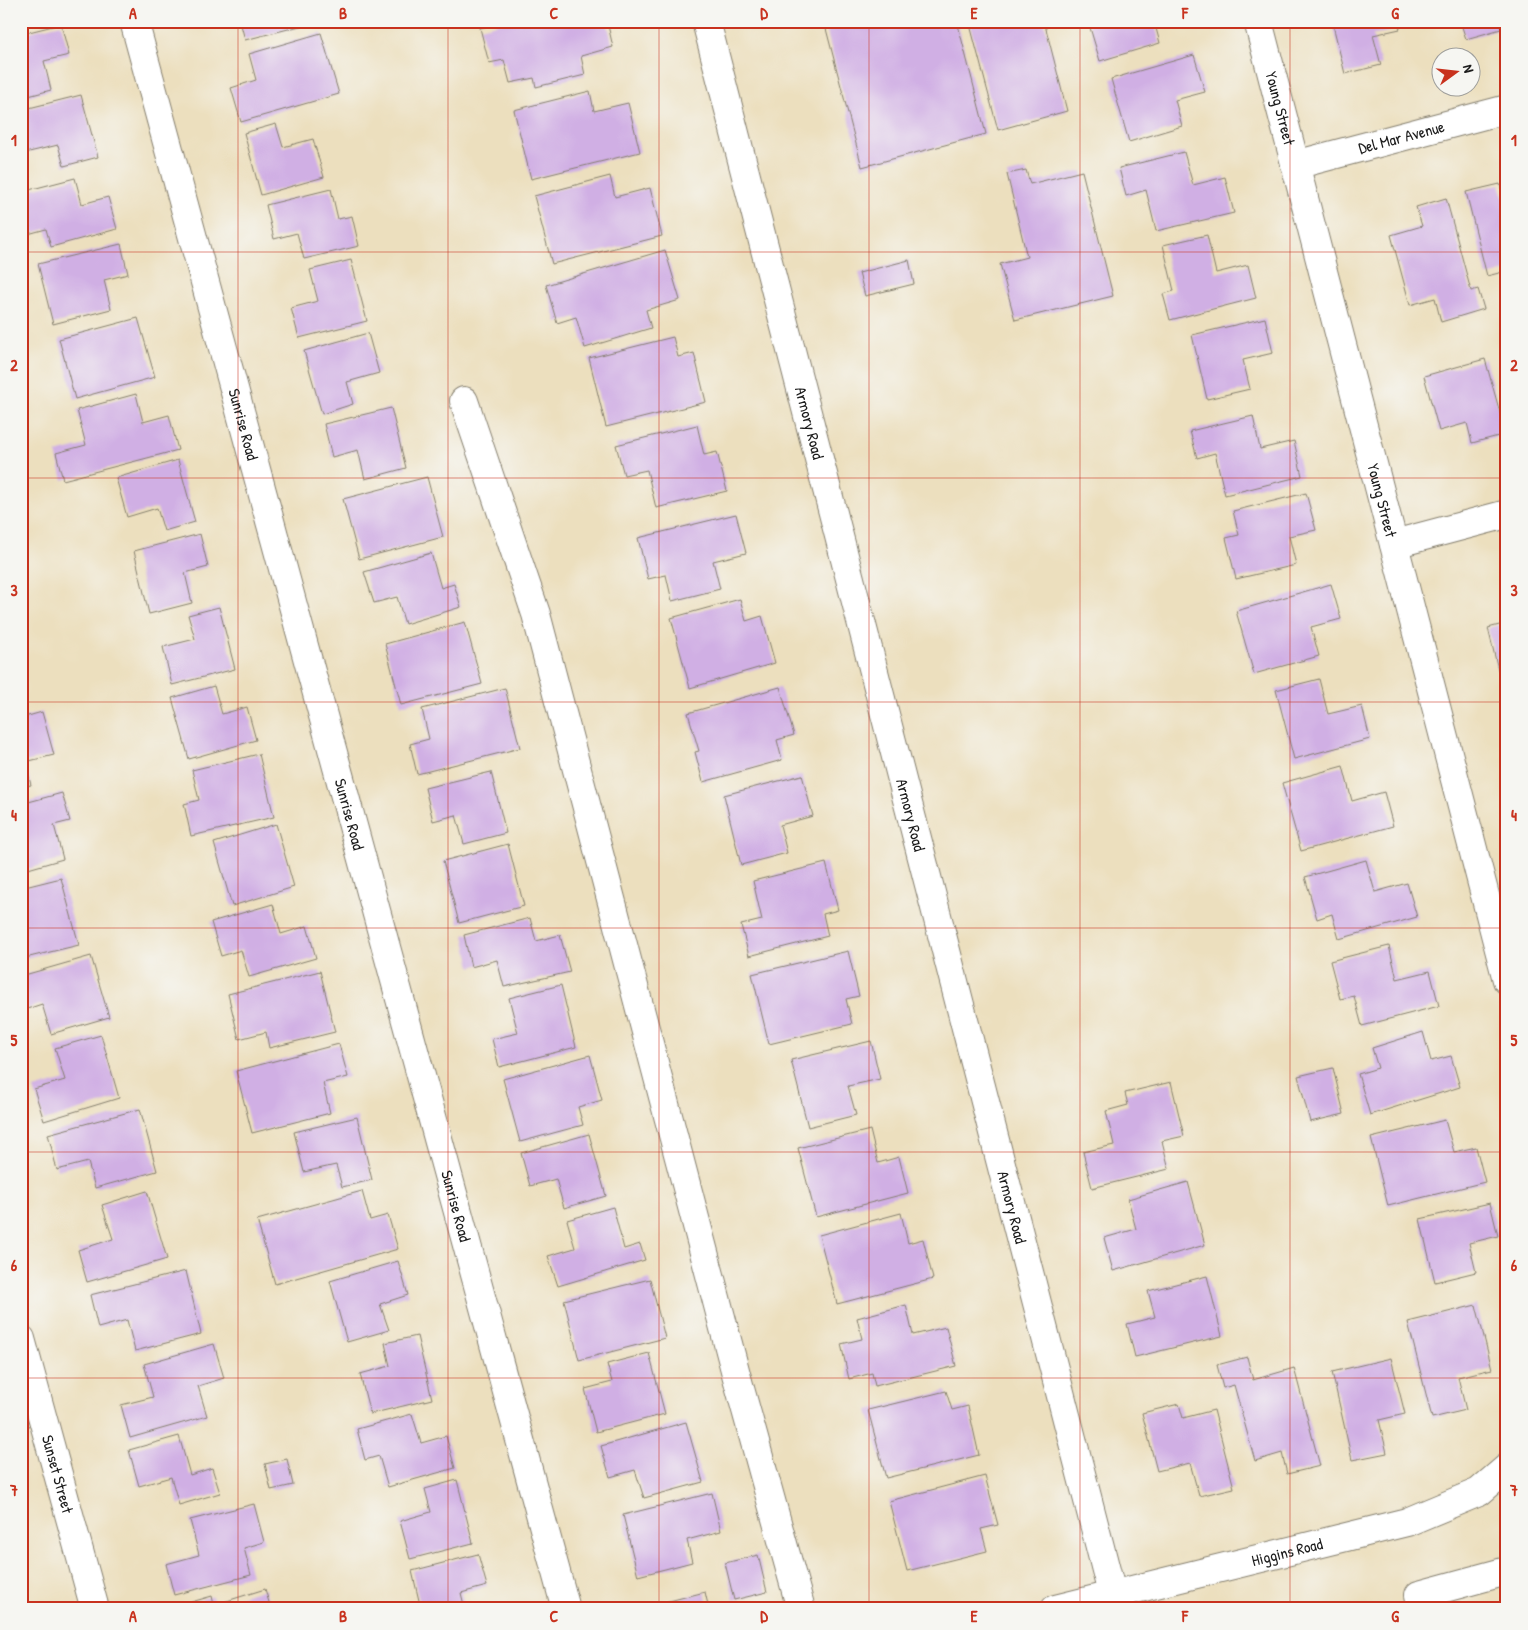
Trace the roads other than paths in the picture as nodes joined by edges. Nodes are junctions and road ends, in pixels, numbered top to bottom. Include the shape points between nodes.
1 (134, 21) edge
2 (706, 21) edge
3 (1258, 21) edge
4 (1507, 109) edge
5 (1295, 165) junction
6 (464, 401) dead end
7 (1507, 514) edge
8 (1394, 544) junction
9 (1500, 929) edge
10 (1507, 980) edge
11 (21, 1339) edge
12 (1507, 1468) edge
13 (1507, 1571) edge
14 (1114, 1601) edge
15 (95, 1609) edge
16 (566, 1609) edge
17 (801, 1609) edge
18 (1055, 1609) edge
19 (1423, 1609) edge

1 - 16 street, Sunrise Road
2 - 14 street, Armory Road
3 - 5 street, Young Street
4 - 5 street, Del Mar Avenue
5 - 8 street, Young Street
6 - 17 street via 536,614
7 - 8 street
8 - 9 street, Young Street
9 - 10 street, Young Street
11 - 15 street, Sunset Street
12 - 14 street, Higgins Road via 1479,1492 1408,1522
13 - 19 street via 1419,1595
14 - 18 street, Higgins Road

